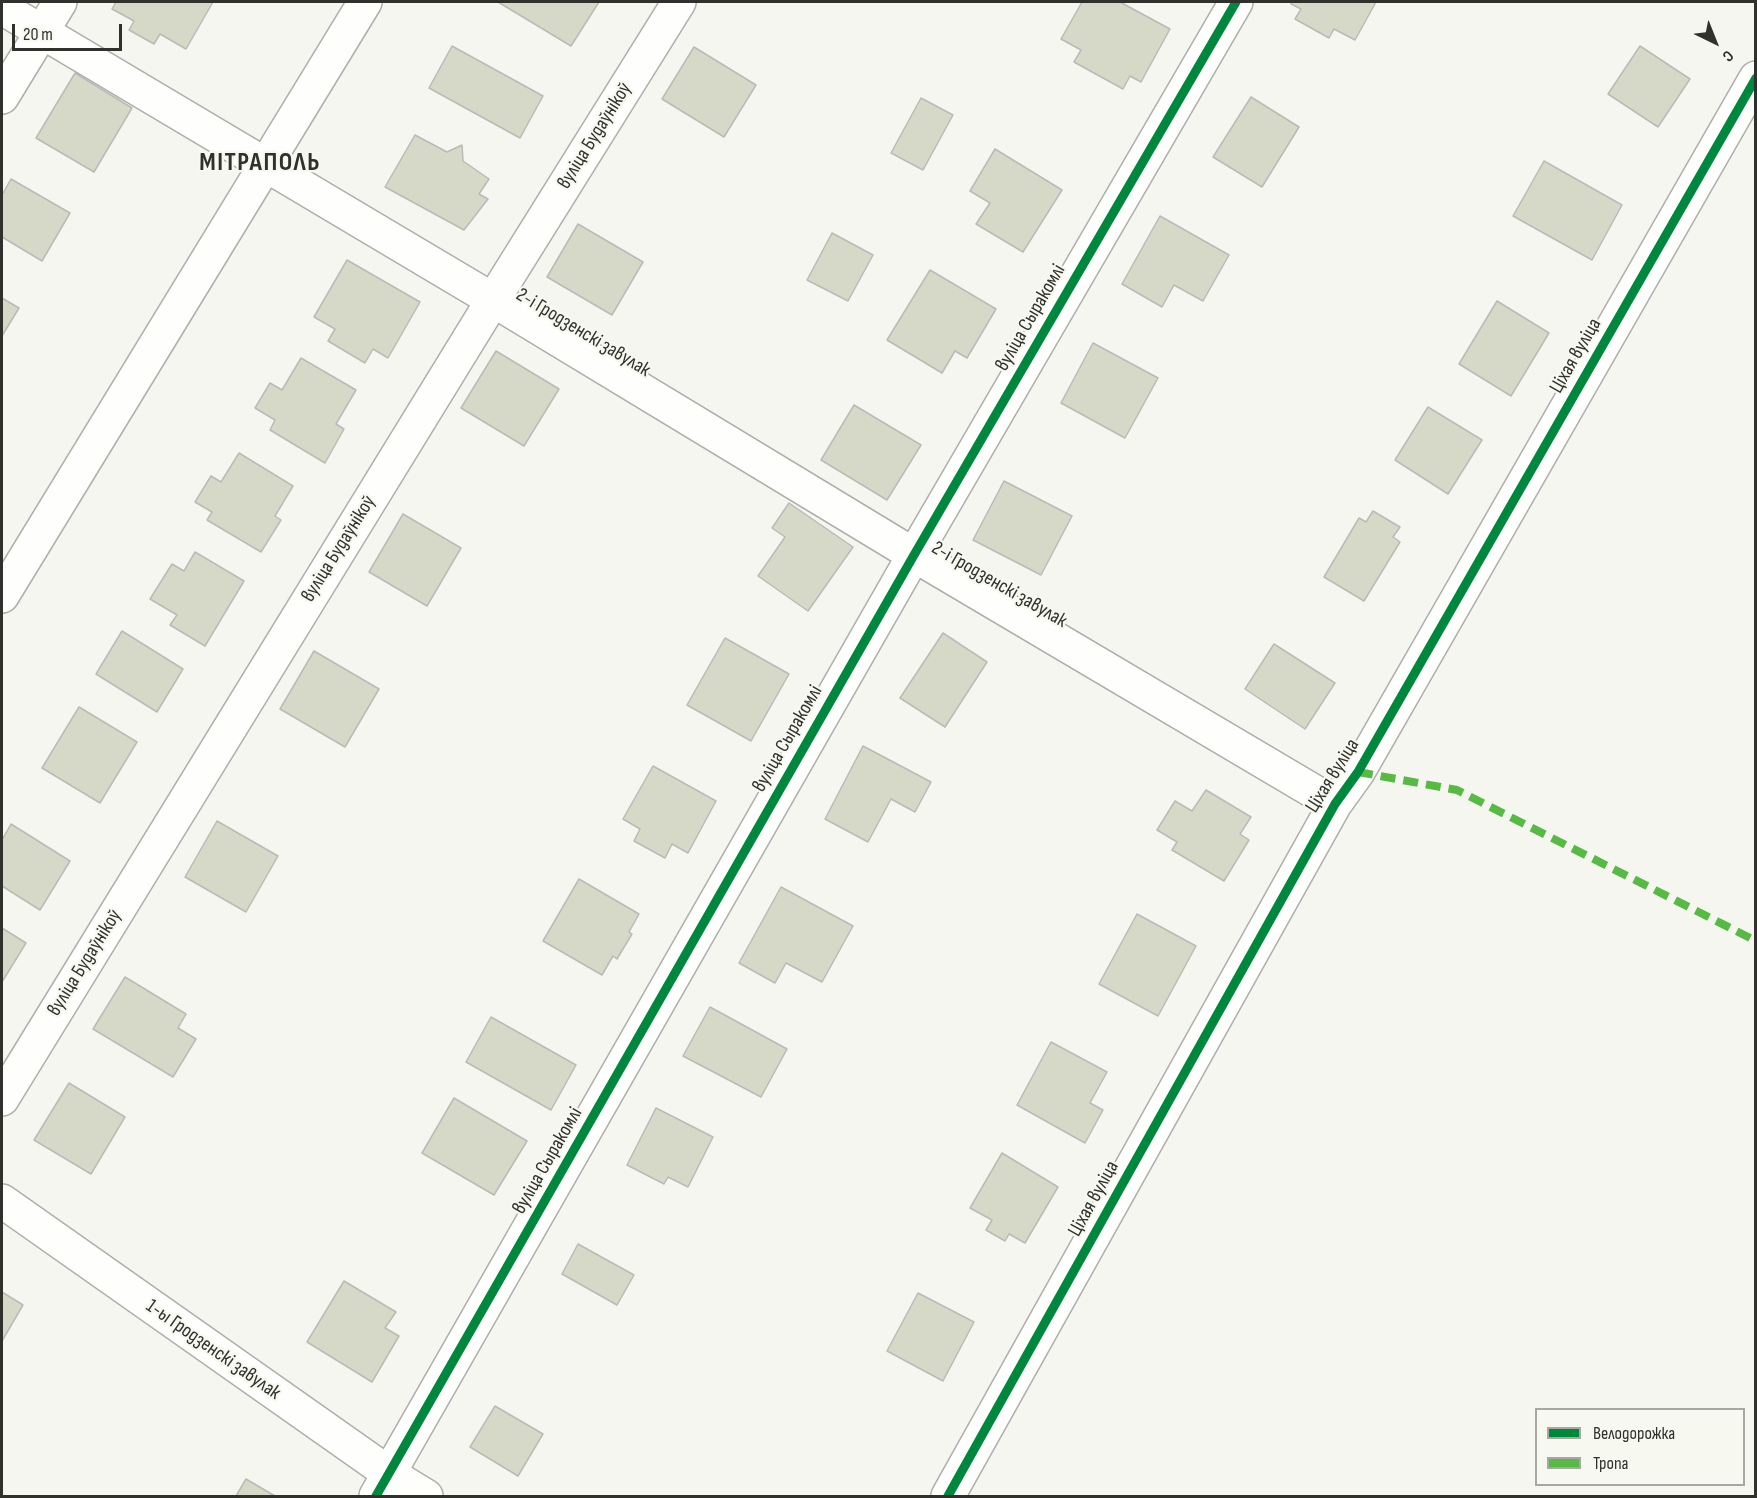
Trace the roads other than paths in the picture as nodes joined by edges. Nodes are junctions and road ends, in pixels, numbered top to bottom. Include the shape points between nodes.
1 (60, 2) edge
2 (365, 2) edge
3 (679, 2) edge
4 (1236, 2) edge
5 (2, 8) edge
6 (42, 33) junction
7 (1755, 78) edge
8 (2, 97) edge
9 (266, 164) junction
10 (493, 300) junction
11 (914, 555) junction
12 (2, 596) edge
13 (1335, 804) junction
14 (2, 1099) edge
15 (2, 1201) edge
16 (383, 1485) edge
17 (426, 1497) edge
18 (948, 1497) edge

1 - 6 street
2 - 9 street
3 - 10 street, вуліца Будаўнікоў
4 - 11 street, вуліца Сыракомлі
5 - 6 street, 2-і Гродзенскі завулак
6 - 8 street
6 - 9 street, 2-і Гродзенскі завулак
7 - 13 street, Ціхая вуліца via 1358,772
9 - 10 street, 2-і Гродзенскі завулак
9 - 12 street
10 - 11 street, 2-і Гродзенскі завулак
10 - 14 street, вуліца Будаўнікоў
11 - 13 street, 2-і Гродзенскі завулак
11 - 16 street, вуліца Сыракомлі
13 - 18 street, Ціхая вуліца
15 - 16 street, 1-ы Гродзенскі завулак
16 - 17 street, 1-ы Гродзенскі завулак

